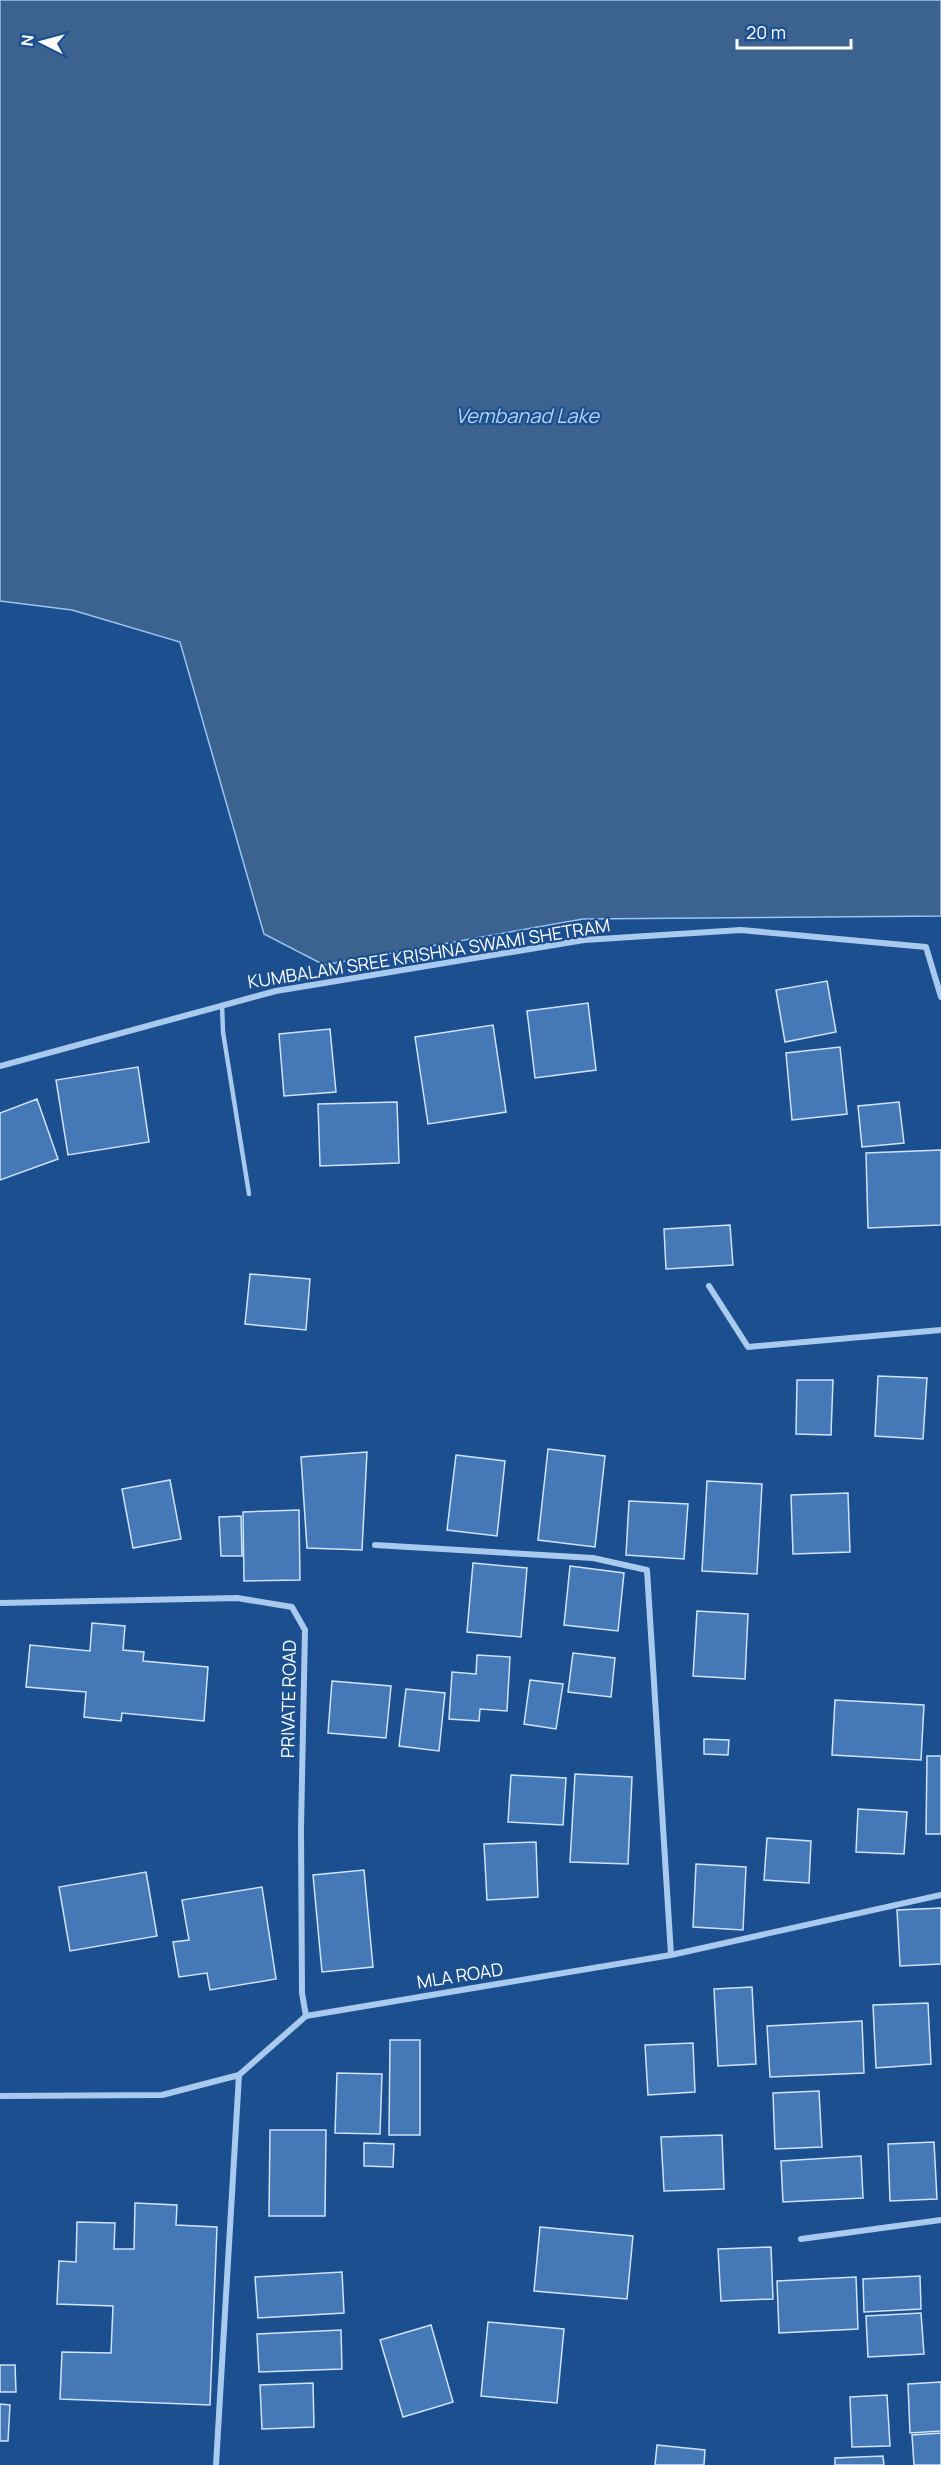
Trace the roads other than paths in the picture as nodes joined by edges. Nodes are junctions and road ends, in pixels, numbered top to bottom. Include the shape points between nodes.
1 (941, 997) edge
2 (222, 1005) junction
3 (0, 1066) edge
4 (249, 1194) dead end
5 (709, 1286) dead end
6 (941, 1330) edge
7 (375, 1545) dead end
8 (0, 1603) edge
9 (941, 1895) edge
10 (671, 1955) junction
11 (306, 2016) junction
12 (239, 2075) junction
13 (0, 2096) edge
14 (941, 2220) edge
15 (801, 2239) dead end
16 (216, 2465) edge

1 - 2 street, KUMBALAM SREE KRISHNA SWAMI SHETRAM via 926,947 741,930 584,940 276,991
2 - 3 street, KUMBALAM SREE KRISHNA SWAMI SHETRAM
2 - 4 lane
5 - 6 street via 748,1347
7 - 10 street via 593,1558 647,1570
8 - 11 street, PRIVATE ROAD via 237,1598 292,1607 305,1630 301,1852 302,1993
9 - 10 street, MLA ROAD
10 - 11 street, MLA ROAD
11 - 12 street
12 - 13 street via 162,2095
12 - 16 street
14 - 15 street

